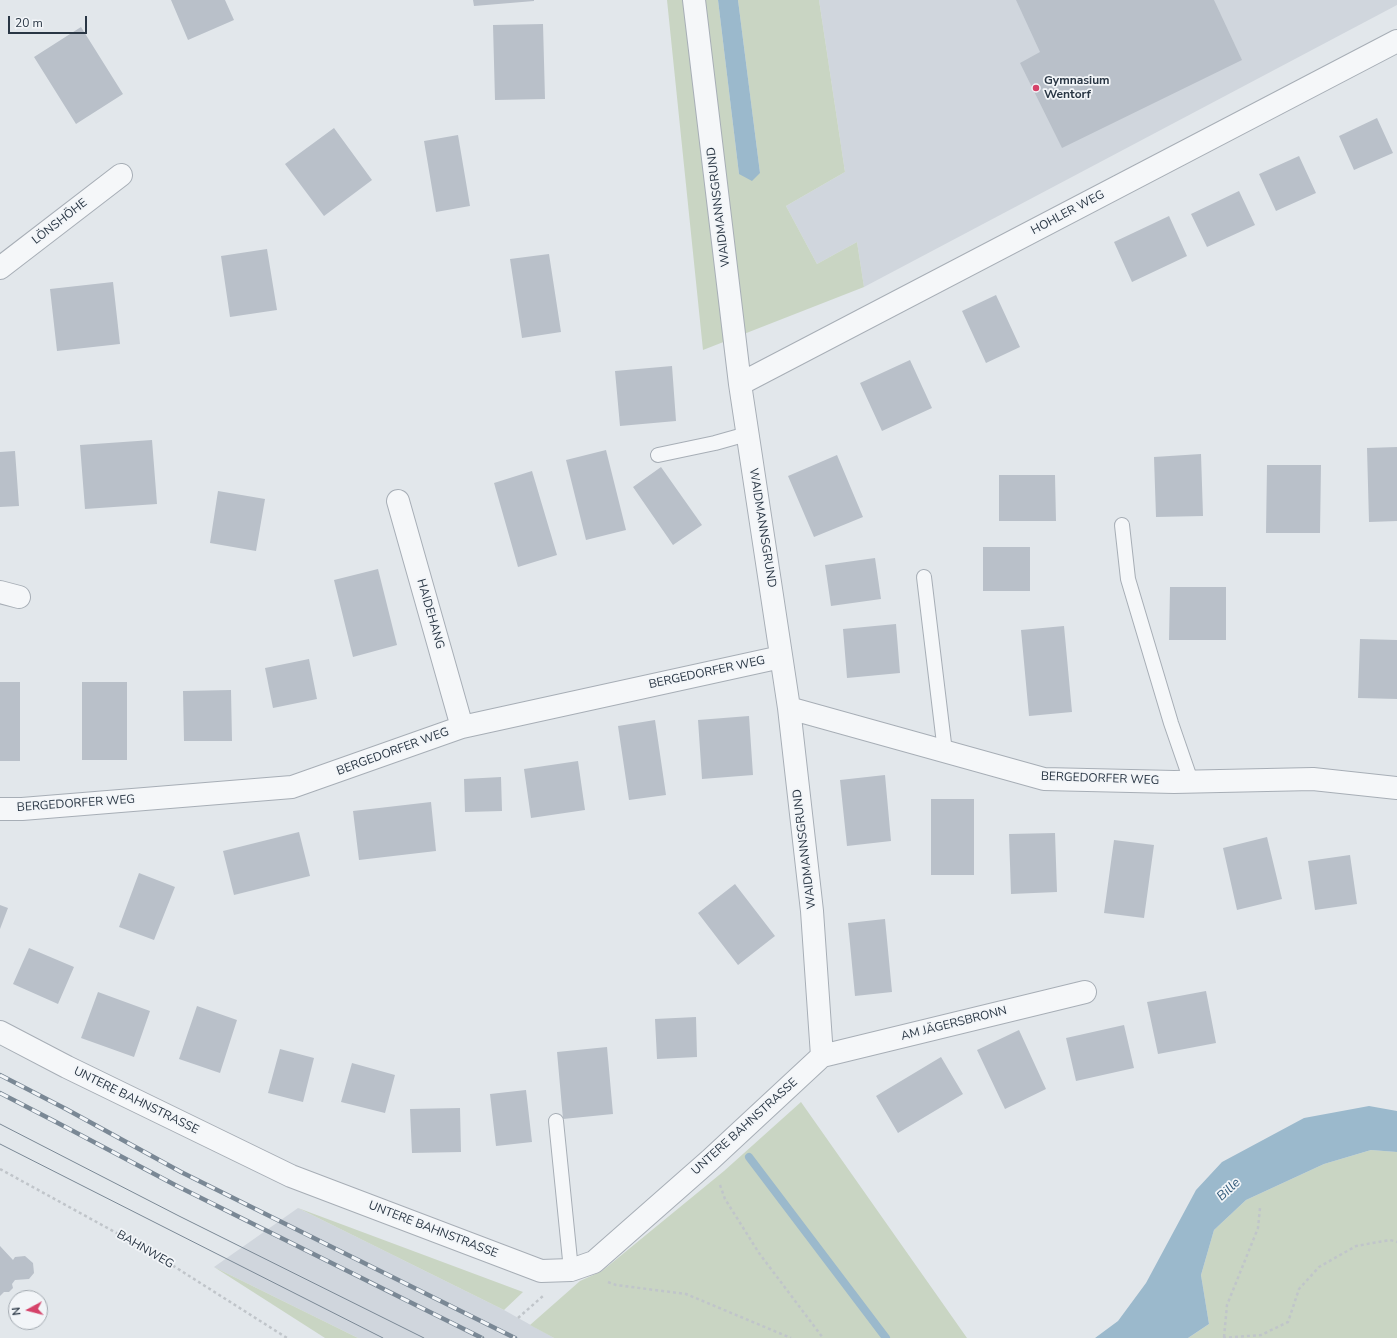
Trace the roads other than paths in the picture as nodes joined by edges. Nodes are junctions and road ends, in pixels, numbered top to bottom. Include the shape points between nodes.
1 (694, 0) edge
2 (1397, 41) edge
3 (121, 175) dead end
4 (0, 268) edge
5 (740, 384) junction
6 (748, 434) junction
7 (658, 456) dead end
8 (398, 501) dead end
9 (1122, 525) dead end
10 (924, 577) dead end
11 (781, 656) junction
12 (789, 708) junction
13 (462, 727) junction
14 (945, 752) junction
15 (1191, 781) junction
16 (1397, 788) edge
17 (0, 808) edge
18 (1085, 992) dead end
19 (0, 1032) edge
20 (822, 1056) junction
21 (556, 1121) dead end
22 (571, 1270) junction

1 - 5 street, WAIDMANNSGRUND
2 - 5 street, HOHLER WEG
3 - 4 street, LÖNSHÖHE
5 - 6 street, WAIDMANNSGRUND
6 - 7 lane
6 - 11 street, WAIDMANNSGRUND
8 - 13 street, HAIDEHANG
9 - 15 lane via 1128,579
10 - 14 lane
11 - 12 street, WAIDMANNSGRUND
11 - 13 street, BERGEDORFER WEG
12 - 14 street, BERGEDORFER WEG
12 - 20 street, WAIDMANNSGRUND via 812,911
13 - 17 street, BERGEDORFER WEG via 292,787 22,809
14 - 15 street, BERGEDORFER WEG via 1044,779
15 - 16 street, BERGEDORFER WEG via 1313,779
18 - 20 street, AM JÄGERSBRONN
19 - 22 street, UNTERE BAHNSTRASSE via 74,1071 291,1176 541,1271
20 - 22 street, UNTERE BAHNSTRASSE via 710,1160 594,1262
21 - 22 lane

